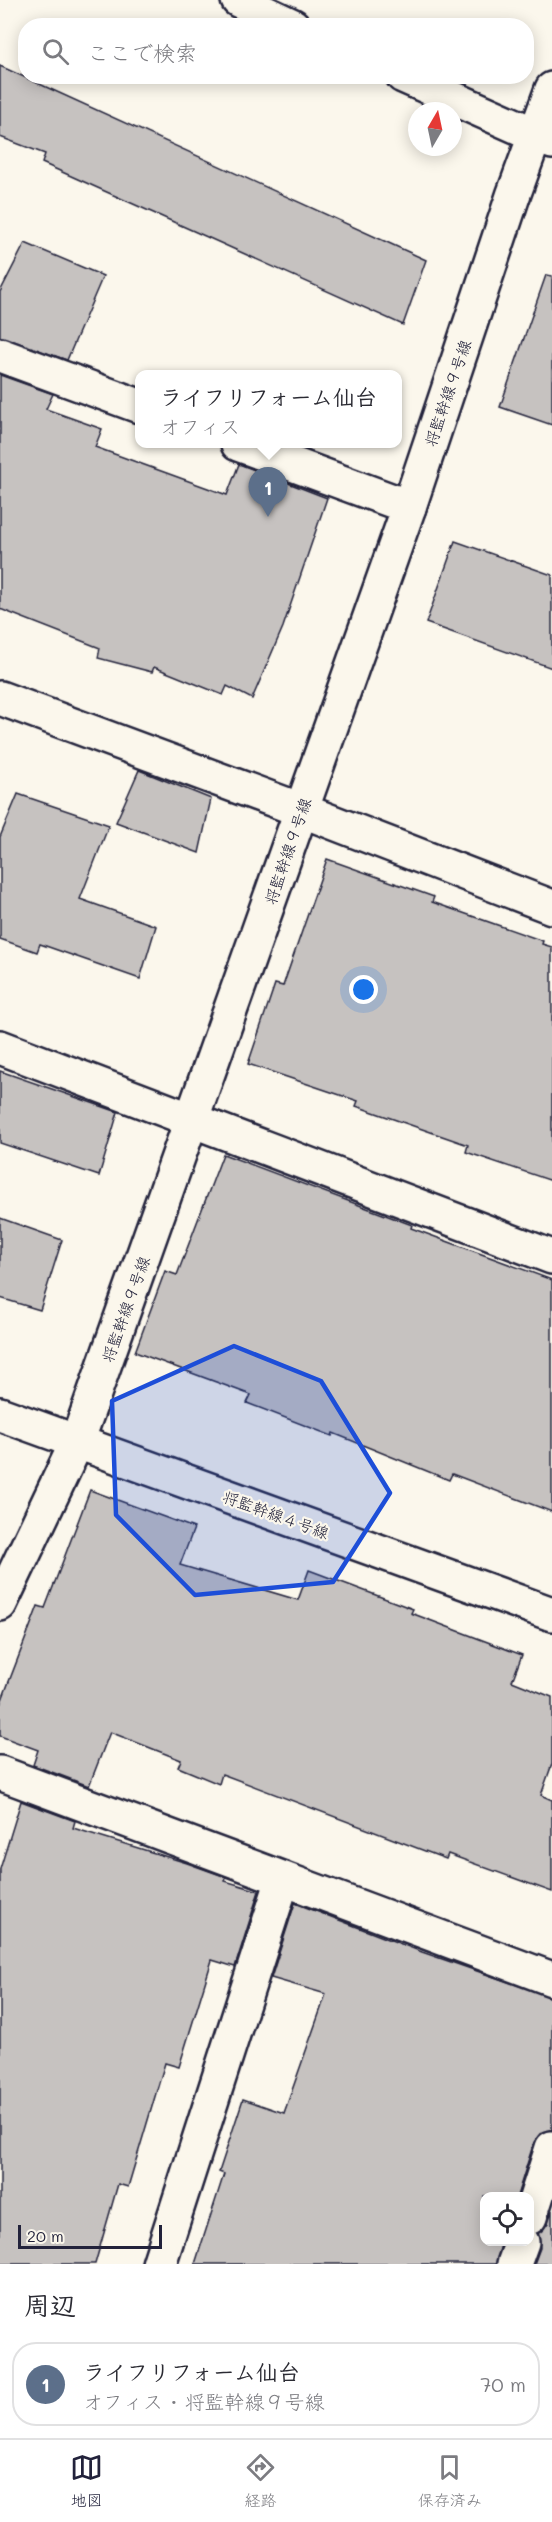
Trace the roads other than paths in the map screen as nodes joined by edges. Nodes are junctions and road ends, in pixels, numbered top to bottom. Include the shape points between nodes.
1 (238, 0) edge
2 (276, 18) edge
3 (421, 84) edge
4 (552, 89) edge
5 (543, 138) edge
6 (0, 355) edge
7 (135, 405) edge
8 (249, 448) edge
9 (409, 507) junction
10 (0, 698) edge
11 (301, 810) junction
12 (552, 907) edge
13 (0, 1047) edge
14 (193, 1120) junction
15 (552, 1257) edge
16 (0, 1414) edge
17 (77, 1442) junction
18 (0, 1604) edge
19 (552, 1614) edge
20 (0, 1773) edge
21 (283, 1879) junction
22 (552, 1979) edge
23 (552, 2148) edge
24 (534, 2204) edge
25 (520, 2246) edge
26 (159, 2264) edge
27 (514, 2264) edge

1 - 2 street
3 - 5 street
4 - 5 street, 将監幹線９号線
5 - 9 street, 将監幹線９号線
6 - 7 street
8 - 9 street
9 - 11 street, 将監幹線９号線
10 - 11 street
11 - 12 street
11 - 14 street, 将監幹線９号線
13 - 14 street
14 - 15 street
14 - 17 street, 将監幹線９号線
16 - 17 street, 将監幹線４号線
17 - 18 street, 将監幹線９号線
17 - 19 street, 将監幹線４号線
20 - 21 street
21 - 22 street
21 - 26 street
23 - 24 street
25 - 27 street

